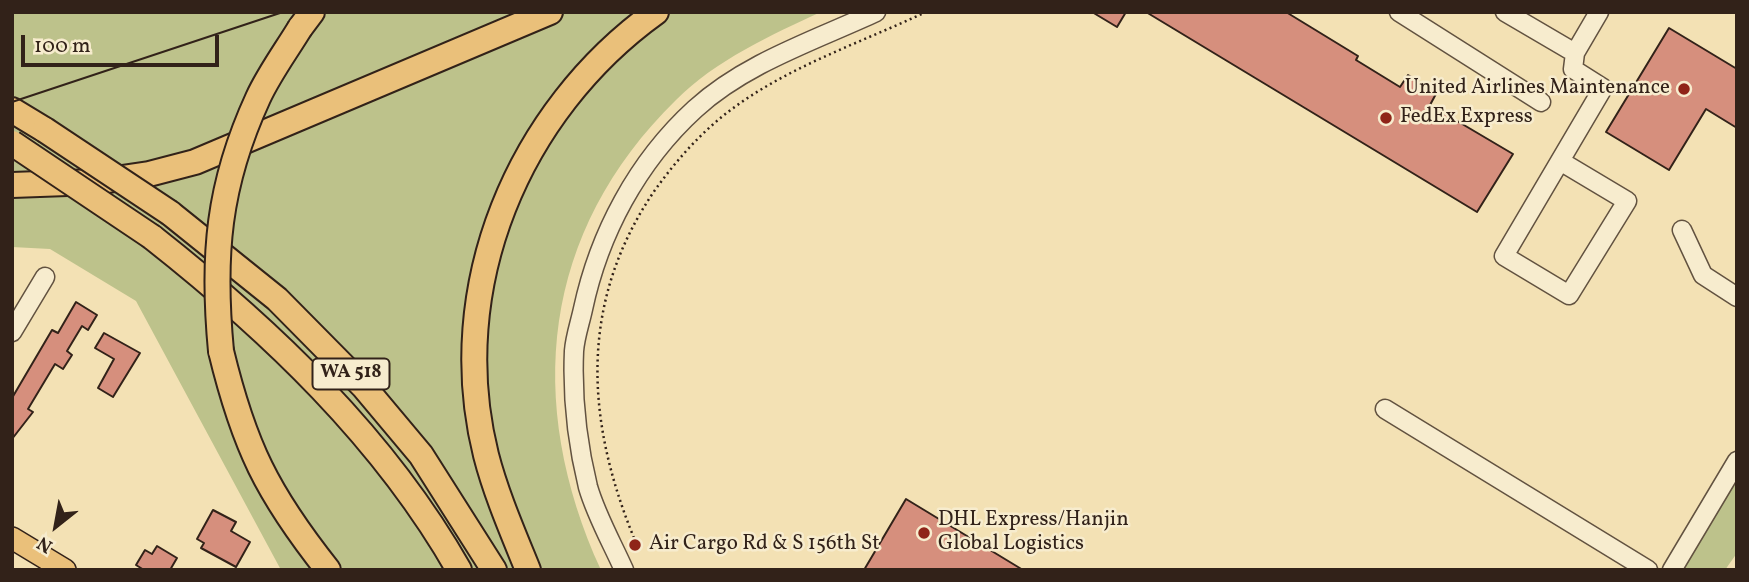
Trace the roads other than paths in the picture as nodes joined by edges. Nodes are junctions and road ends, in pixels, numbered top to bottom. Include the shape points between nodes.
1 (550, 12) edge
2 (656, 12) edge
3 (876, 12) edge
4 (1399, 12) edge
5 (1505, 12) edge
6 (1598, 12) edge
7 (306, 20) edge
8 (1575, 53) junction
9 (1541, 102) dead end
10 (12, 110) edge
11 (12, 144) edge
12 (1560, 161) junction
13 (12, 185) edge
14 (1682, 230) dead end
15 (45, 277) dead end
16 (1737, 297) edge
17 (12, 332) edge
18 (1385, 409) dead end
19 (1737, 461) edge
20 (12, 538) edge
21 (65, 570) edge
22 (328, 570) edge
23 (459, 570) edge
24 (494, 570) edge
25 (528, 570) edge
26 (624, 570) edge
27 (1648, 570) edge
28 (1672, 570) edge

1 - 13 highway via 195,162 95,181
2 - 25 highway via 593,64 527,153 502,208 482,277 476,347 486,455
3 - 26 street via 762,65 695,108 662,143 607,231 591,273 574,348 574,399 589,491
4 - 9 street
5 - 8 street
6 - 8 street
7 - 22 highway, bridge via 259,96 226,186 218,222 215,292 221,351 245,438 290,522
8 - 12 street via 1573,68 1603,88
10 - 24 highway, WA 518, bridge via 170,213 276,299 364,387 421,455
11 - 23 highway, WA 518, bridge via 152,236 229,298 309,376 383,458
12 - 12 street via 1504,256 1569,295 1627,201
14 - 16 street via 1703,275
15 - 17 street
18 - 27 street
19 - 28 street
20 - 21 main road

